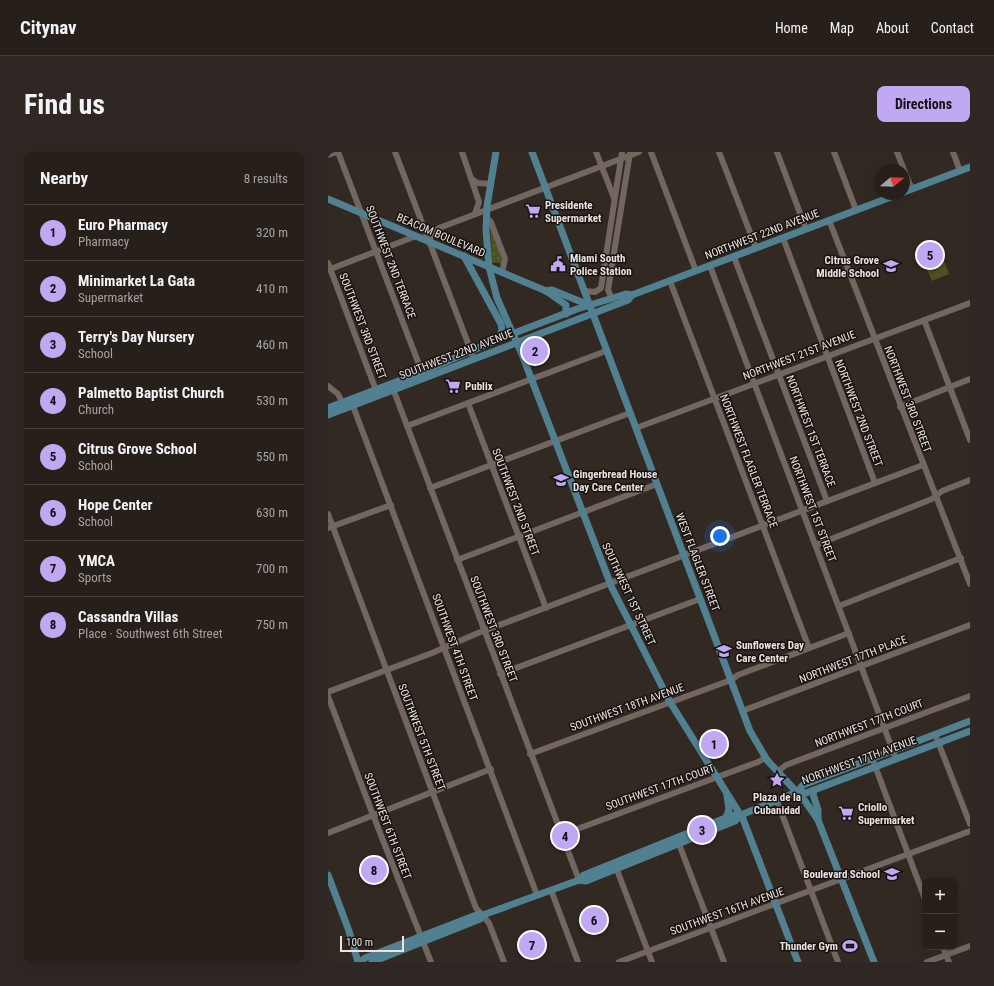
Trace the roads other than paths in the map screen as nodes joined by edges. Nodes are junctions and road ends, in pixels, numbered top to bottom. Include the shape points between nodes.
1 (338, 152) edge
2 (395, 152) edge
3 (462, 152) edge
4 (496, 152) edge
5 (528, 152) edge
6 (532, 152) edge
7 (596, 152) edge
8 (622, 152) edge
9 (639, 152) edge
10 (651, 152) edge
11 (719, 152) edge
12 (777, 152) edge
13 (834, 152) edge
14 (897, 152) edge
15 (953, 152) edge
16 (630, 154) edge
17 (328, 155) edge
18 (620, 159) junction
19 (901, 164) edge
20 (602, 166) junction
21 (970, 167) edge
22 (960, 171) junction
23 (473, 180) junction
24 (491, 184) junction
25 (910, 184) edge
26 (546, 188) junction
27 (912, 189) joint
28 (328, 199) edge
29 (615, 199) junction
30 (883, 200) edge
31 (856, 210) junction
32 (361, 213) junction
33 (487, 213) junction
34 (475, 214) junction
35 (829, 220) junction
36 (806, 229) junction
37 (416, 236) junction
38 (783, 238) junction
39 (429, 241) junction
40 (756, 248) junction
41 (376, 252) junction
42 (464, 256) junction
43 (734, 257) junction
44 (710, 266) junction
45 (489, 267) junction
46 (329, 268) edge
47 (696, 271) junction
48 (502, 272) junction
49 (492, 280) junction
50 (670, 280) junction
51 (546, 291) junction
52 (584, 291) junction
53 (632, 295) junction
54 (612, 299) junction
55 (490, 302) junction
56 (970, 303) edge
57 (589, 306) junction
58 (566, 314) junction
59 (592, 314) junction
60 (924, 320) junction
61 (513, 334) junction
62 (874, 338) junction
63 (499, 339) junction
64 (517, 342) junction
65 (606, 351) junction
66 (472, 355) junction
67 (827, 356) junction
68 (779, 374) junction
69 (423, 375) junction
70 (531, 379) junction
71 (970, 380) edge
72 (754, 383) junction
73 (328, 386) edge
74 (392, 387) junction
75 (949, 388) junction
76 (377, 393) junction
77 (714, 398) junction
78 (342, 402) junction
79 (468, 403) junction
80 (353, 406) junction
81 (900, 406) junction
82 (328, 408) edge
83 (630, 413) junction
84 (328, 415) edge
85 (406, 426) junction
86 (636, 428) junction
87 (970, 440) edge
88 (555, 442) junction
89 (492, 465) junction
90 (923, 465) junction
91 (970, 480) edge
92 (875, 483) junction
93 (657, 484) junction
94 (430, 488) junction
95 (937, 496) junction
96 (827, 501) junction
97 (391, 505) junction
98 (803, 511) junction
99 (582, 513) junction
100 (328, 514) edge
101 (763, 526) junction
102 (330, 528) edge
103 (519, 536) junction
104 (816, 545) junction
105 (684, 556) junction
106 (961, 558) junction
107 (457, 560) junction
108 (610, 583) junction
109 (970, 584) edge
110 (700, 598) junction
111 (839, 606) junction
112 (546, 608) junction
113 (630, 625) junction
114 (970, 625) edge
115 (484, 631) junction
116 (849, 633) junction
117 (445, 647) junction
118 (809, 648) junction
119 (861, 666) junction
120 (386, 670) junction
121 (500, 674) junction
122 (731, 680) junction
123 (328, 692) edge
124 (328, 696) edge
125 (970, 696) edge
126 (670, 702) junction
127 (742, 711) junction
128 (970, 721) edge
129 (885, 728) junction
130 (970, 731) edge
131 (935, 734) junction
132 (939, 743) junction
133 (892, 750) junction
134 (530, 754) junction
135 (765, 758) junction
136 (872, 758) junction
137 (896, 759) junction
138 (875, 767) junction
139 (491, 769) junction
140 (777, 772) junction
141 (716, 777) junction
142 (814, 790) junction
143 (432, 792) junction
144 (726, 792) junction
145 (797, 792) junction
146 (777, 801) junction
147 (741, 815) junction
148 (374, 816) junction
149 (726, 818) junction
150 (818, 820) junction
151 (970, 824) edge
152 (970, 831) edge
153 (328, 833) edge
154 (561, 835) junction
155 (676, 842) junction
156 (908, 854) junction
157 (621, 861) junction
158 (617, 870) junction
159 (328, 875) edge
160 (842, 879) junction
161 (579, 880) junction
162 (550, 890) junction
163 (811, 890) junction
164 (922, 891) edge
165 (537, 895) junction
166 (776, 903) junction
167 (483, 915) junction
168 (711, 927) junction
169 (422, 939) junction
170 (970, 946) edge
171 (944, 950) edge
172 (648, 951) junction
173 (946, 955) junction
174 (359, 962) edge
175 (372, 962) edge
176 (431, 962) edge
177 (504, 962) edge
178 (578, 962) edge
179 (619, 962) edge
180 (652, 962) edge
181 (724, 962) edge
182 (798, 962) edge
183 (838, 962) edge
184 (874, 962) edge
185 (927, 962) edge
186 (949, 962) edge

1 - 17 street
1 - 32 street, SOUTHWEST 2ND TERRACE
2 - 39 street
3 - 23 street
4 - 24 main road, SOUTHWEST 1ST STREET
5 - 26 main road via 539,180
6 - 26 main road, WEST FLAGLER STREET
7 - 20 street
8 - 18 street
9 - 16 street
10 - 47 street
11 - 40 street
12 - 36 street
13 - 31 street
14 - 19 street
15 - 22 street
16 - 18 street
16 - 54 street via 608,290
18 - 20 street
18 - 29 street
20 - 26 street
20 - 29 street
21 - 22 main road
22 - 27 main road
23 - 24 street via 477,183
23 - 34 street via 479,204
24 - 33 main road, SOUTHWEST 1ST STREET
25 - 27 street
26 - 33 street
26 - 52 main road, WEST FLAGLER STREET
28 - 32 main road, BEACOM BOULEVARD
29 - 52 street via 601,288 595,292
30 - 31 main road, NORTHWEST 22ND AVENUE
31 - 35 main road, NORTHWEST 22ND AVENUE
32 - 37 main road, BEACOM BOULEVARD
32 - 41 street, SOUTHWEST 2ND TERRACE
33 - 34 street
33 - 45 main road, SOUTHWEST 1ST STREET
33 - 48 street via 506,259
34 - 39 street via 439,228
35 - 36 main road, NORTHWEST 22ND AVENUE
35 - 62 street, NORTHWEST 3RD STREET
36 - 38 main road, NORTHWEST 22ND AVENUE
37 - 39 main road, BEACOM BOULEVARD
37 - 41 street
38 - 40 main road, NORTHWEST 22ND AVENUE
38 - 67 street, NORTHWEST 2ND STREET
39 - 42 main road, BEACOM BOULEVARD
39 - 66 street
40 - 43 main road, NORTHWEST 22ND AVENUE
41 - 46 street
41 - 69 street, SOUTHWEST 2ND TERRACE
42 - 45 main road, BEACOM BOULEVARD
42 - 55 main road
43 - 44 main road, NORTHWEST 22ND AVENUE
43 - 68 street, NORTHWEST 1ST TERRACE
44 - 47 main road, NORTHWEST 22ND AVENUE
44 - 72 street, NORTHWEST 1ST STREET
45 - 48 main road, BEACOM BOULEVARD
45 - 49 main road, SOUTHWEST 1ST STREET
46 - 76 street, SOUTHWEST 3RD STREET
47 - 50 main road, NORTHWEST 22ND AVENUE
48 - 51 main road, BEACOM BOULEVARD
49 - 55 main road
49 - 61 main road, SOUTHWEST 1ST STREET
50 - 53 main road, NORTHWEST 22ND AVENUE
50 - 77 street, NORTHWEST FLAGLER TERRACE
51 - 57 main road, BEACOM BOULEVARD via 552,290
51 - 58 main road, BEACOM BOULEVARD via 566,305
52 - 57 main road, WEST FLAGLER STREET
53 - 54 main road, NORTHWEST 22ND AVENUE via 626,294
53 - 59 main road, NORTHWEST 22ND AVENUE via 628,300
54 - 57 main road, NORTHWEST 22ND AVENUE
55 - 63 main road via 502,327
56 - 60 street, NORTHWEST 21ST AVENUE
57 - 58 main road, SOUTHWEST 22ND AVENUE
57 - 59 main road, WEST FLAGLER STREET
58 - 61 main road, SOUTHWEST 22ND AVENUE
59 - 64 main road, SOUTHWEST 22ND AVENUE
59 - 65 main road, WEST FLAGLER STREET
60 - 62 street, NORTHWEST 21ST AVENUE
60 - 75 street
61 - 63 main road, SOUTHWEST 22ND AVENUE
61 - 64 main road, SOUTHWEST 1ST STREET
62 - 67 street, NORTHWEST 21ST AVENUE
62 - 81 street, NORTHWEST 3RD STREET
63 - 66 main road, SOUTHWEST 22ND AVENUE
64 - 66 main road, SOUTHWEST 22ND AVENUE
64 - 70 main road, SOUTHWEST 1ST STREET
65 - 70 street
65 - 83 main road, WEST FLAGLER STREET
66 - 69 main road, SOUTHWEST 22ND AVENUE
67 - 68 street, NORTHWEST 21ST AVENUE
67 - 92 street, NORTHWEST 2ND STREET
68 - 72 street, NORTHWEST 21ST AVENUE
68 - 96 street, NORTHWEST 1ST TERRACE
69 - 74 main road, SOUTHWEST 22ND AVENUE
70 - 79 street
70 - 88 main road, SOUTHWEST 1ST STREET
71 - 75 street
72 - 77 street, NORTHWEST 21ST AVENUE
72 - 98 street, NORTHWEST 1ST STREET
73 - 78 street via 338,394
74 - 76 main road, SOUTHWEST 22ND AVENUE
74 - 85 street, SOUTHWEST 3RD STREET
75 - 81 street
75 - 87 street
76 - 78 main road, SOUTHWEST 22ND AVENUE
76 - 80 main road, SOUTHWEST 22ND AVENUE
77 - 86 street, NORTHWEST 21ST AVENUE
77 - 101 street, NORTHWEST FLAGLER TERRACE
78 - 82 main road, SOUTHWEST 22ND AVENUE
79 - 85 street
79 - 89 street, SOUTHWEST 2ND STREET
80 - 84 main road, SOUTHWEST 22ND AVENUE
80 - 97 street, SOUTHWEST 4TH STREET
81 - 90 street, NORTHWEST 3RD STREET
83 - 86 main road, WEST FLAGLER STREET
83 - 88 street
85 - 94 street, SOUTHWEST 3RD STREET
86 - 93 main road, WEST FLAGLER STREET
88 - 89 street
88 - 99 main road, SOUTHWEST 1ST STREET
89 - 94 street
89 - 103 street, SOUTHWEST 2ND STREET
90 - 92 street
90 - 95 street, NORTHWEST 3RD STREET
91 - 95 street via 942,490
92 - 96 street
93 - 99 street
93 - 105 main road, WEST FLAGLER STREET
94 - 107 street, SOUTHWEST 3RD STREET
95 - 104 street
95 - 106 street, NORTHWEST 3RD STREET
96 - 98 street
97 - 102 street
97 - 117 street, SOUTHWEST 4TH STREET
98 - 101 street
98 - 104 street, NORTHWEST 1ST STREET
99 - 103 street
99 - 108 main road, SOUTHWEST 1ST STREET
100 - 102 street, SOUTHWEST 5TH STREET
101 - 105 street
101 - 118 street, NORTHWEST FLAGLER TERRACE
102 - 120 street, SOUTHWEST 5TH STREET
103 - 107 street
103 - 112 street, SOUTHWEST 2ND STREET
104 - 111 street, NORTHWEST 1ST STREET
105 - 108 street
105 - 110 main road, WEST FLAGLER STREET
106 - 109 street, NORTHWEST 3RD STREET
106 - 111 street
107 - 115 street, SOUTHWEST 3RD STREET
108 - 112 street
108 - 113 main road, SOUTHWEST 1ST STREET
110 - 113 street
110 - 122 main road, WEST FLAGLER STREET
111 - 116 street, NORTHWEST 1ST STREET
112 - 115 street
113 - 121 street
113 - 126 main road, SOUTHWEST 1ST STREET
114 - 119 street, NORTHWEST 17TH PLACE
115 - 117 street
115 - 121 street, SOUTHWEST 3RD STREET
116 - 118 street, SOUTHWEST 18TH AVENUE
116 - 119 street, NORTHWEST 1ST STREET
117 - 120 street
117 - 139 street, SOUTHWEST 4TH STREET
118 - 122 street, SOUTHWEST 18TH AVENUE
119 - 127 street, NORTHWEST 17TH PLACE
119 - 129 street, NORTHWEST 1ST STREET
120 - 123 street
120 - 143 street, SOUTHWEST 5TH STREET
121 - 134 street, SOUTHWEST 3RD STREET
122 - 126 street, SOUTHWEST 18TH AVENUE
122 - 127 main road, WEST FLAGLER STREET
124 - 148 street, SOUTHWEST 6TH STREET
125 - 129 street, NORTHWEST 17TH COURT
126 - 134 street, SOUTHWEST 18TH AVENUE
126 - 141 main road, SOUTHWEST 1ST STREET
127 - 135 main road, WEST FLAGLER STREET
128 - 131 main road, NORTHWEST 17TH AVENUE
129 - 133 street, NORTHWEST 1ST STREET
129 - 140 street, NORTHWEST 17TH COURT via 786,765
130 - 132 main road, NORTHWEST 17TH AVENUE
131 - 132 street
131 - 133 main road, NORTHWEST 17TH AVENUE
132 - 137 main road, NORTHWEST 17TH AVENUE
132 - 151 street
133 - 136 main road, NORTHWEST 17TH AVENUE
133 - 137 street, NORTHWEST 1ST STREET
134 - 154 street, SOUTHWEST 3RD STREET
135 - 140 main road, WEST FLAGLER STREET
135 - 141 street, SOUTHWEST 17TH COURT
136 - 138 street
136 - 145 main road, NORTHWEST 17TH AVENUE via 803,785
137 - 138 main road, NORTHWEST 17TH AVENUE
138 - 142 main road, NORTHWEST 17TH AVENUE
138 - 156 street
139 - 143 street
139 - 165 street, SOUTHWEST 4TH STREET
140 - 145 main road, WEST FLAGLER STREET
141 - 144 main road, SOUTHWEST 1ST STREET
141 - 154 street, SOUTHWEST 17TH COURT
142 - 145 main road, NORTHWEST 17TH AVENUE via 806,793
142 - 150 main road
143 - 148 street
143 - 167 street, SOUTHWEST 5TH STREET via 476,908
144 - 147 main road, SOUTHWEST 1ST STREET
144 - 149 main road via 729,809
145 - 146 main road
145 - 150 main road, WEST FLAGLER STREET
146 - 147 main road
146 - 163 street
147 - 149 main road
147 - 155 main road via 735,821
147 - 166 main road, SOUTHWEST 1ST STREET
148 - 153 street
148 - 169 street, SOUTHWEST 6TH STREET
149 - 155 main road
150 - 160 main road, WEST FLAGLER STREET
152 - 156 street, SOUTHWEST 16TH AVENUE
154 - 161 street, SOUTHWEST 3RD STREET
155 - 157 main road
155 - 158 main road
155 - 168 street
156 - 160 street, SOUTHWEST 16TH AVENUE
156 - 164 street
157 - 158 main road
157 - 161 main road
158 - 161 main road via 586,881
158 - 172 street
159 - 174 main road
160 - 163 street, SOUTHWEST 16TH AVENUE
160 - 184 main road, WEST FLAGLER STREET
161 - 162 main road
162 - 165 main road
162 - 178 street
163 - 166 street, SOUTHWEST 16TH AVENUE
163 - 183 street
165 - 167 main road
166 - 168 street, SOUTHWEST 16TH AVENUE
166 - 182 main road, SOUTHWEST 1ST STREET
167 - 169 main road via 479,914
167 - 177 street, SOUTHWEST 5TH STREET via 489,923
168 - 172 street, SOUTHWEST 16TH AVENUE
168 - 181 street
169 - 174 main road
169 - 175 main road
169 - 176 street, SOUTHWEST 6TH STREET
170 - 173 street
171 - 173 street
172 - 179 street, SOUTHWEST 16TH AVENUE
172 - 180 street
173 - 185 street
173 - 186 street

